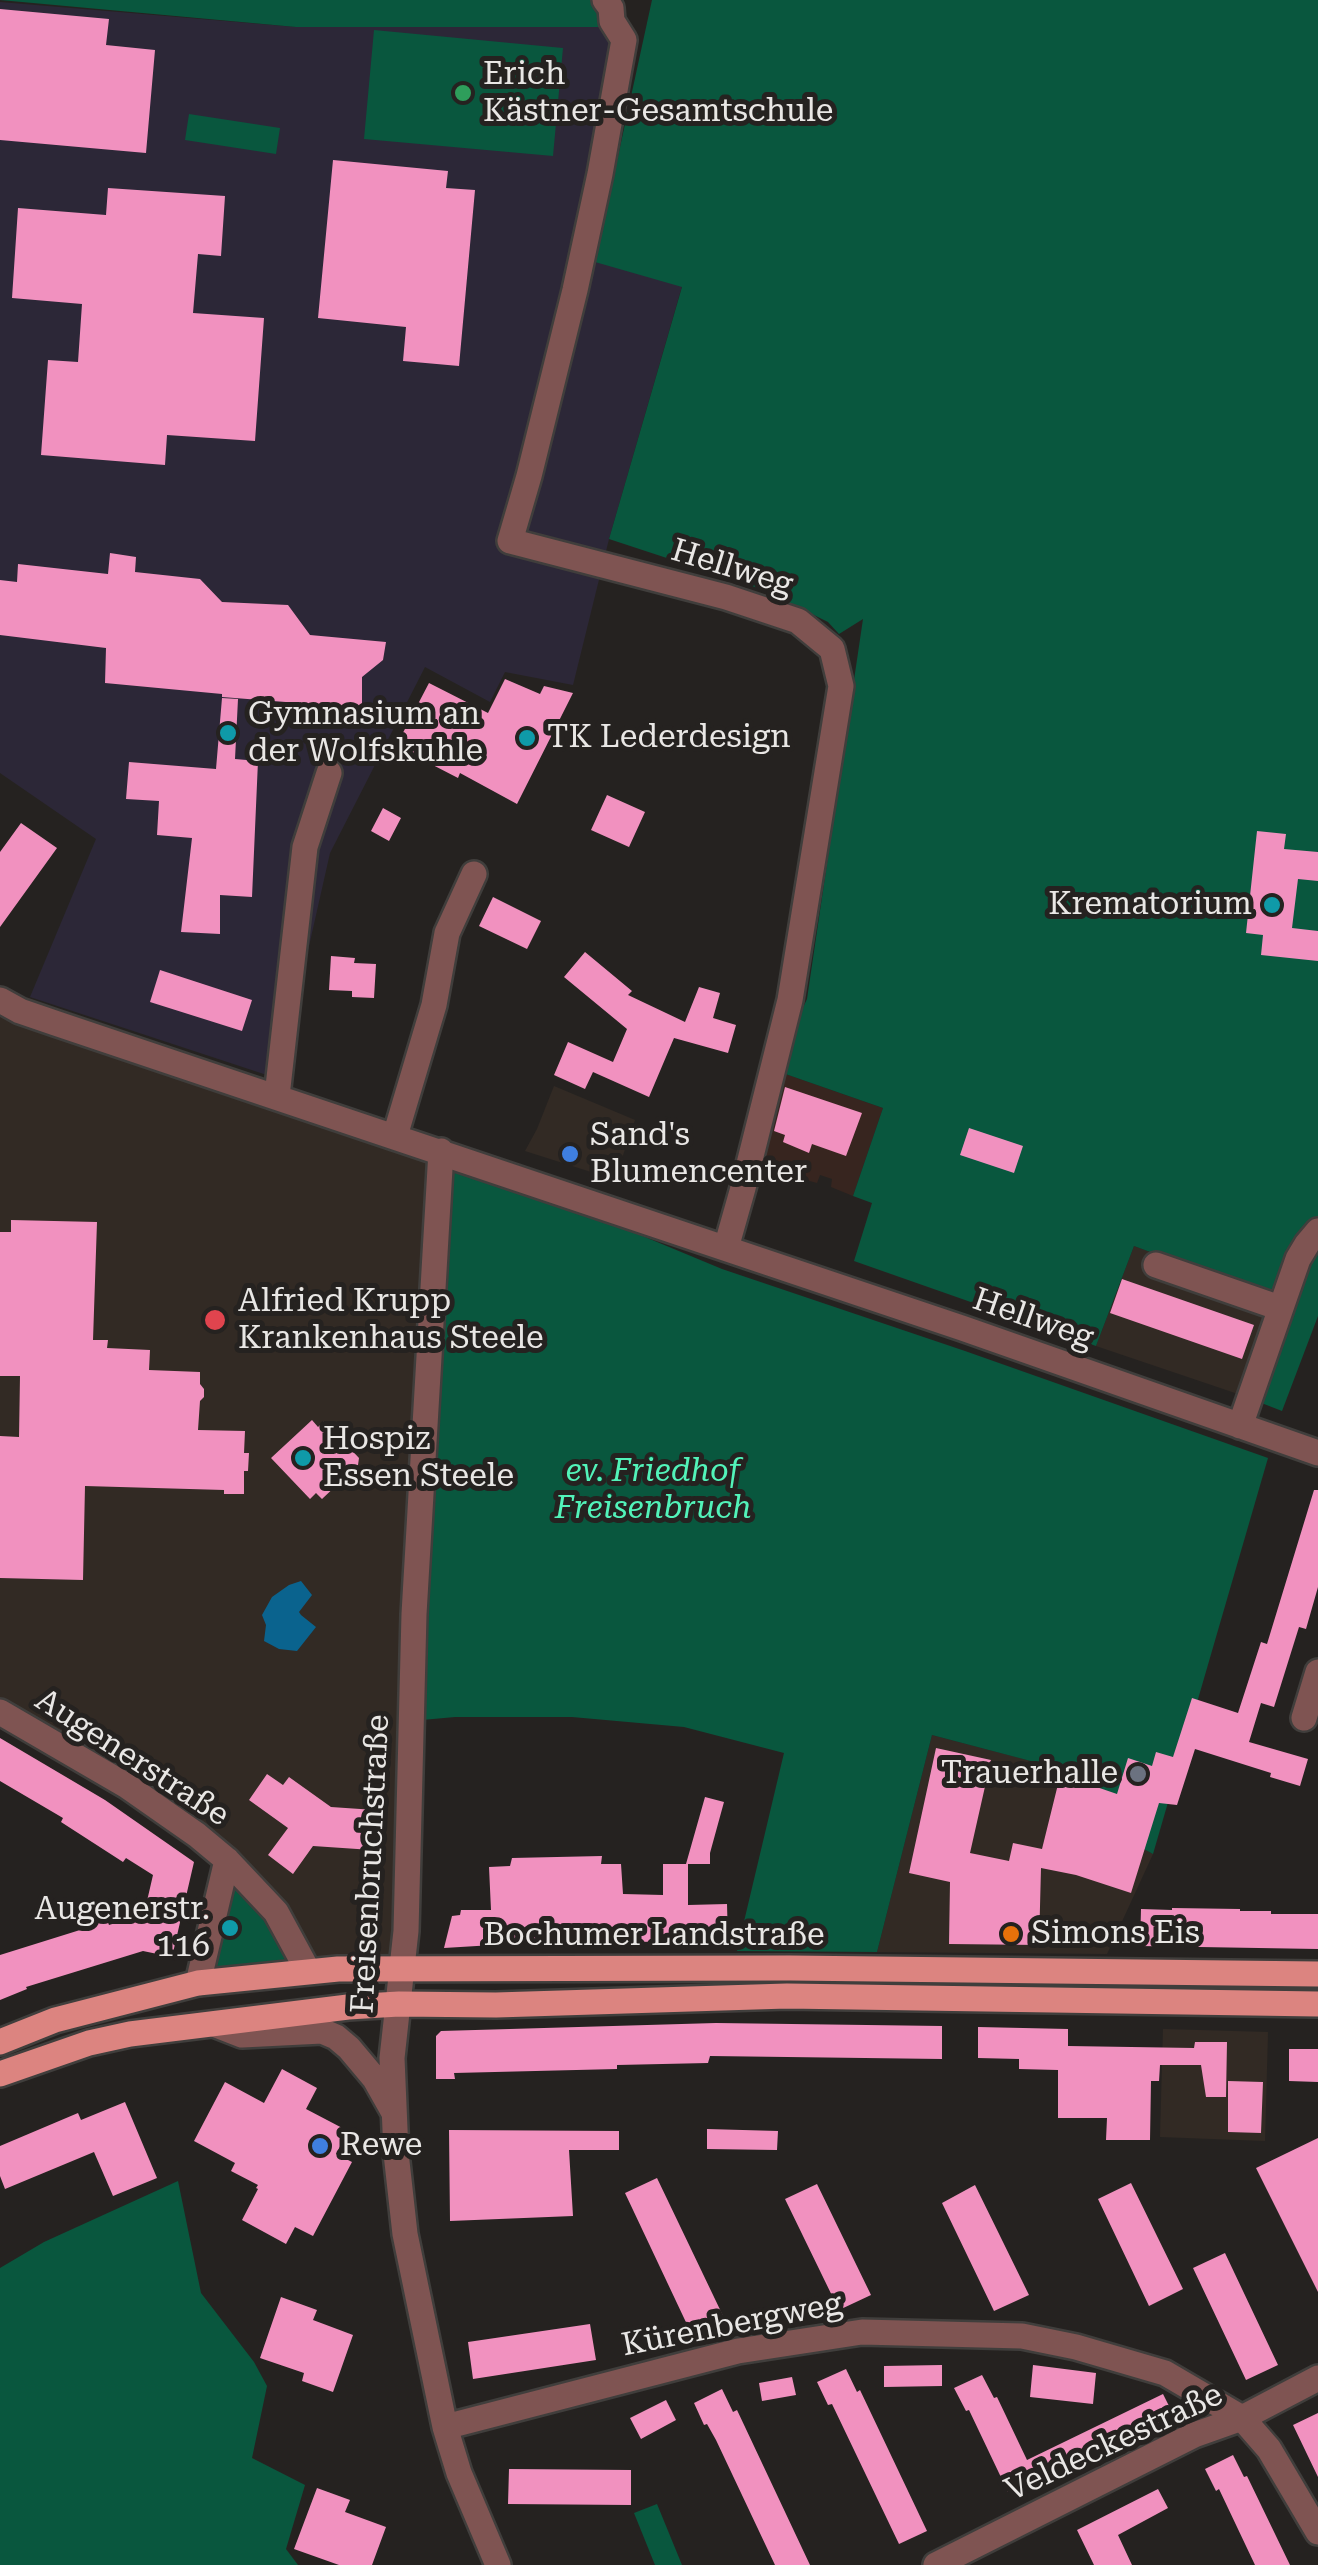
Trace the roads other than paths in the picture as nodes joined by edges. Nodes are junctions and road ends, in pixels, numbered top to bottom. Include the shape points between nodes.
1 (606, 0) edge
2 (329, 773) dead end
3 (474, 874) dead end
4 (0, 1000) edge
5 (277, 1096) junction
6 (395, 1136) junction
7 (441, 1151) junction
8 (1318, 1231) edge
9 (726, 1248) junction
10 (1156, 1265) dead end
11 (1280, 1308) junction
12 (1240, 1426) junction
13 (1318, 1453) edge
14 (1318, 1672) edge
15 (0, 1712) edge
16 (1304, 1718) dead end
17 (226, 1860) junction
18 (403, 1969) junction
19 (308, 1970) junction
20 (1318, 1974) edge
21 (198, 1983) junction
22 (399, 2004) junction
23 (1318, 2004) edge
24 (214, 2024) junction
25 (0, 2042) edge
26 (0, 2074) edge
27 (395, 2115) junction
28 (1318, 2378) edge
29 (1242, 2418) junction
30 (445, 2427) junction
31 (1318, 2532) edge
32 (498, 2565) edge
33 (936, 2565) edge

1 - 9 street, Hellweg via 624,40 584,251 510,541 798,621 832,648 841,686 790,1000
2 - 5 street via 306,848
3 - 6 street via 447,933 434,1005
4 - 5 street, Hellweg
5 - 6 street, Hellweg
6 - 7 street, Hellweg
7 - 9 street, Hellweg
7 - 18 street, Freisenbruchstraße via 414,1614
8 - 11 street via 1298,1259
9 - 12 street, Hellweg
10 - 11 street
11 - 12 street
12 - 13 street, Hellweg
14 - 16 street
15 - 17 street, Augenerstraße via 127,1786
17 - 19 street, Augenerstraße via 276,1912
17 - 21 street, Augenerstraße
18 - 19 main road, Bochumer Landstraße
18 - 20 main road, Bochumer Landstraße
18 - 22 street, Freisenbruchstraße
19 - 21 main road, Bochumer Landstraße
21 - 25 main road, Bochumer Landstraße via 55,2020
22 - 23 main road, Bochumer Landstraße via 787,1996
22 - 24 main road, Bochumer Landstraße
22 - 27 street, Freisenbruchstraße via 392,2058
24 - 26 main road, Bochumer Landstraße via 89,2043
24 - 27 street, Bochumer Landstraße via 242,2036 322,2031 336,2037 375,2079
27 - 30 street, Freisenbruchstraße via 404,2234
28 - 29 street, Veldeckestraße
29 - 30 street, Kürenbergweg via 1165,2373 1076,2348 1022,2336 862,2332 738,2351
29 - 31 street, Kürenbergweg via 1269,2449
29 - 33 street, Veldeckestraße via 1194,2435
30 - 32 street, Freisenbruchstraße

